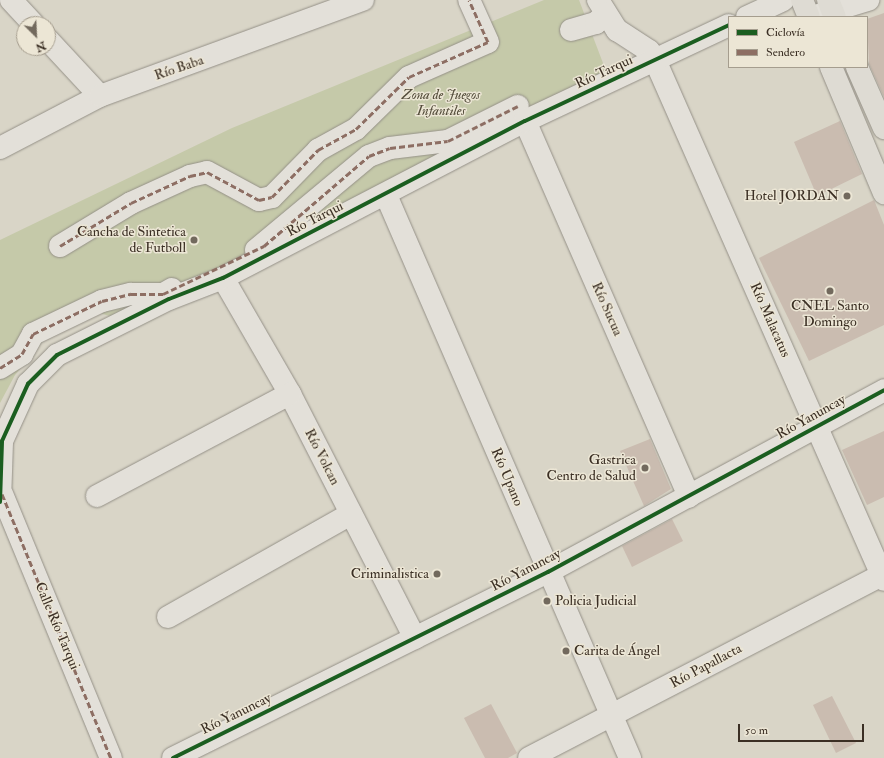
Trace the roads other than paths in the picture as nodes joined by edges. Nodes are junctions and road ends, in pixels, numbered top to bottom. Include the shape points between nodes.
1 (11, 0) edge
2 (363, 0) edge
3 (469, 0) edge
4 (783, 0) edge
5 (802, 0) edge
6 (868, 0) edge
7 (601, 7) edge
8 (823, 12) edge
9 (26, 16) edge
10 (749, 16) edge
11 (728, 25) edge
12 (571, 30) dead end
13 (56, 49) edge
14 (655, 60) junction
15 (831, 68) edge
16 (857, 68) edge
17 (100, 96) junction
18 (522, 113) junction
19 (883, 122) edge
20 (858, 131) junction
21 (0, 148) edge
22 (884, 193) edge
23 (386, 195) junction
24 (60, 246) dead end
25 (223, 278) junction
26 (0, 368) edge
27 (884, 390) edge
28 (290, 394) junction
29 (817, 426) junction
30 (97, 496) dead end
31 (689, 497) junction
32 (1, 498) edge
33 (351, 514) junction
34 (548, 572) junction
35 (883, 577) edge
36 (168, 617) dead end
37 (415, 638) junction
38 (612, 715) junction
39 (111, 758) edge
40 (173, 758) edge
41 (529, 758) edge
42 (630, 758) edge

1 - 9 street
2 - 17 street, Río Baba
3 - 24 street via 488,42 409,77 356,129 318,150 272,197 259,200 207,172 190,176 131,203
4 - 10 street
5 - 8 main road
6 - 8 street
7 - 12 street via 596,23
7 - 14 street via 625,39 649,51
11 - 14 street, Río Tarqui
13 - 17 street
14 - 18 street, Río Tarqui
14 - 29 street, Río Malacatus
15 - 20 main road
16 - 19 main road
17 - 21 street, Río Baba
18 - 23 street, Río Tarqui
18 - 26 street via 448,140 390,148 369,156 264,246 163,294 131,294 102,301 33,334 22,354
18 - 31 street, Río Sucua
19 - 20 street
20 - 22 main road
23 - 25 street, Río Tarqui
23 - 34 street, Río Upano
25 - 28 street, Río Volcan
25 - 32 street, Río Tarqui via 162,302 57,355 41,369 17,403 2,441
27 - 29 street, Río Yanuncay
28 - 30 street
28 - 33 street, Río Volcan
29 - 31 street, Río Yanuncay
29 - 35 street, Río Malacatus
31 - 34 street, Río Yanuncay
32 - 39 street, Calle Río Tarqui
33 - 36 street
33 - 37 street, Río Volcan
34 - 37 street, Río Yanuncay
34 - 38 street, Río Upano
35 - 38 street, Río Papallacta
37 - 40 street, Río Yanuncay
38 - 41 street, Río Papallacta
38 - 42 street, Río Upano

